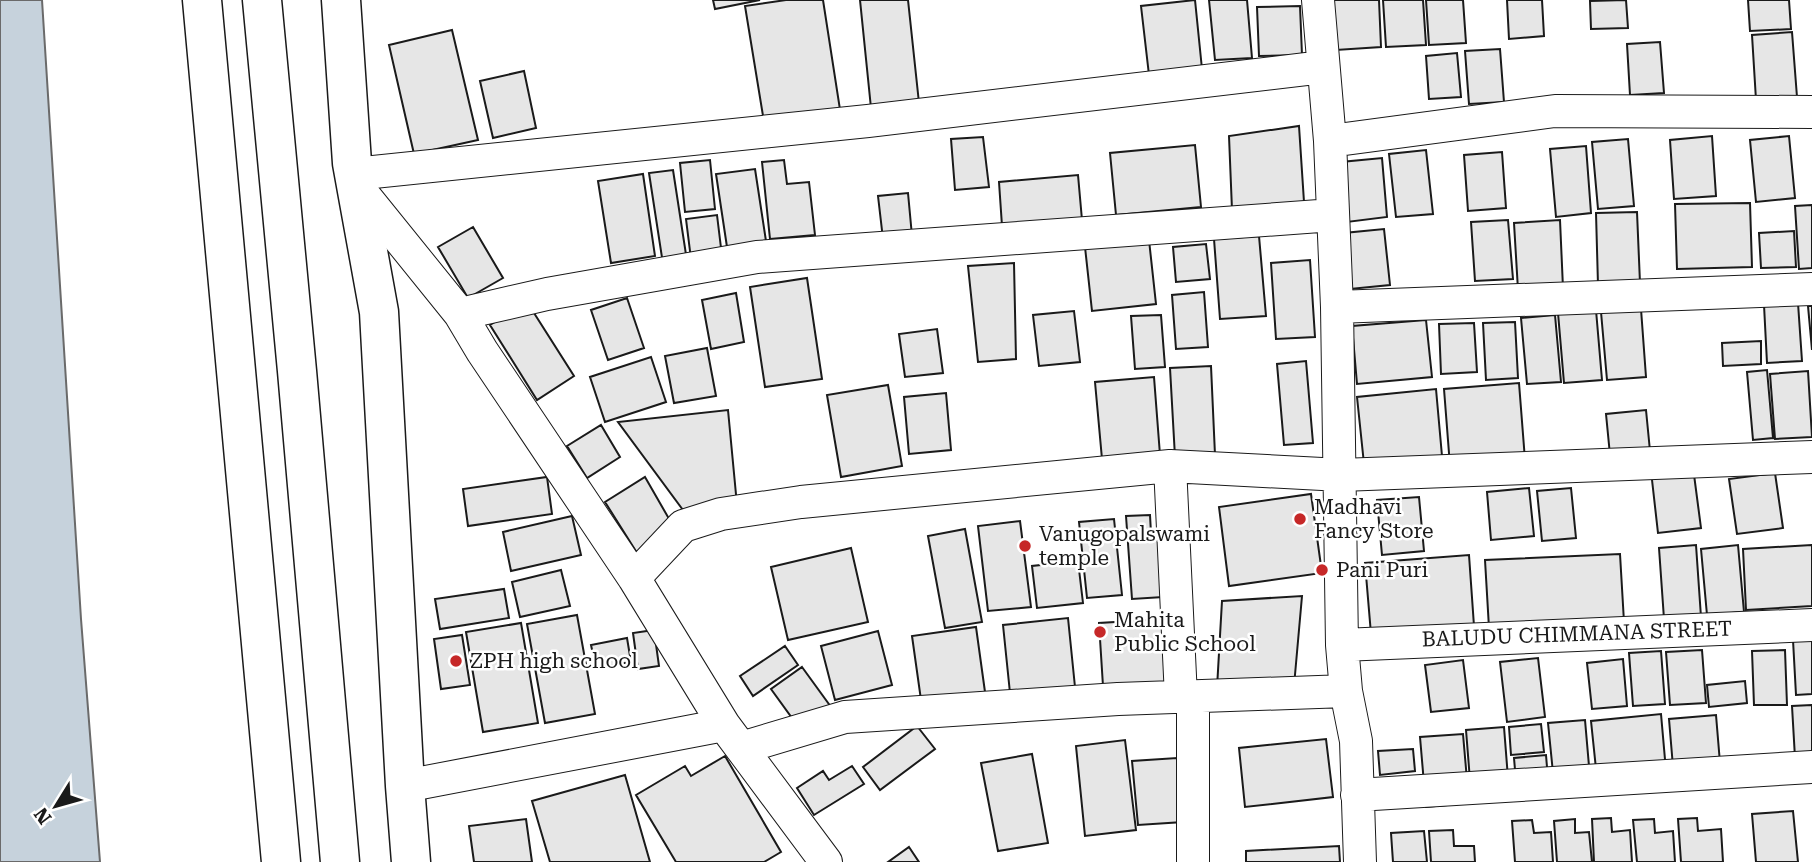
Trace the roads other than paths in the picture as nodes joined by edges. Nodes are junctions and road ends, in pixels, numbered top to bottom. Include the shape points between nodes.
1 (202, 0) edge
2 (262, 0) edge
3 (341, 0) edge
4 (1318, 0) edge
5 (1323, 67) junction
6 (1812, 112) edge
7 (1330, 141) junction
8 (354, 179) junction
9 (1332, 215) junction
10 (1812, 289) edge
11 (1337, 307) junction
12 (460, 314) junction
13 (1812, 457) edge
14 (1170, 466) junction
15 (1341, 475) junction
16 (634, 578) junction
17 (1812, 625) edge
18 (1342, 645) junction
19 (1346, 691) junction
20 (1187, 697) junction
21 (732, 737) junction
22 (1812, 767) edge
23 (404, 786) junction
24 (1357, 795) junction
25 (281, 862) edge
26 (340, 862) edge
27 (411, 862) edge
28 (826, 862) edge
29 (1193, 862) edge
30 (1360, 862) edge

1 - 25 main road
2 - 26 main road
3 - 8 main road
4 - 5 street
5 - 7 street
5 - 8 street
6 - 7 street via 1555,111
7 - 9 street
8 - 12 street
8 - 23 main road via 379,312
9 - 11 street
9 - 12 street via 757,257
10 - 11 street
11 - 15 street
12 - 16 street
13 - 15 street
14 - 15 street
14 - 16 street via 720,514 683,526
14 - 20 street
15 - 18 street
16 - 21 street
17 - 18 street, BALUDU CHIMMANA STREET
18 - 19 street
19 - 20 street
19 - 24 street via 1356,741
20 - 21 street via 845,717
20 - 29 street
21 - 23 street
21 - 28 street
22 - 24 street
23 - 27 main road
24 - 30 street

